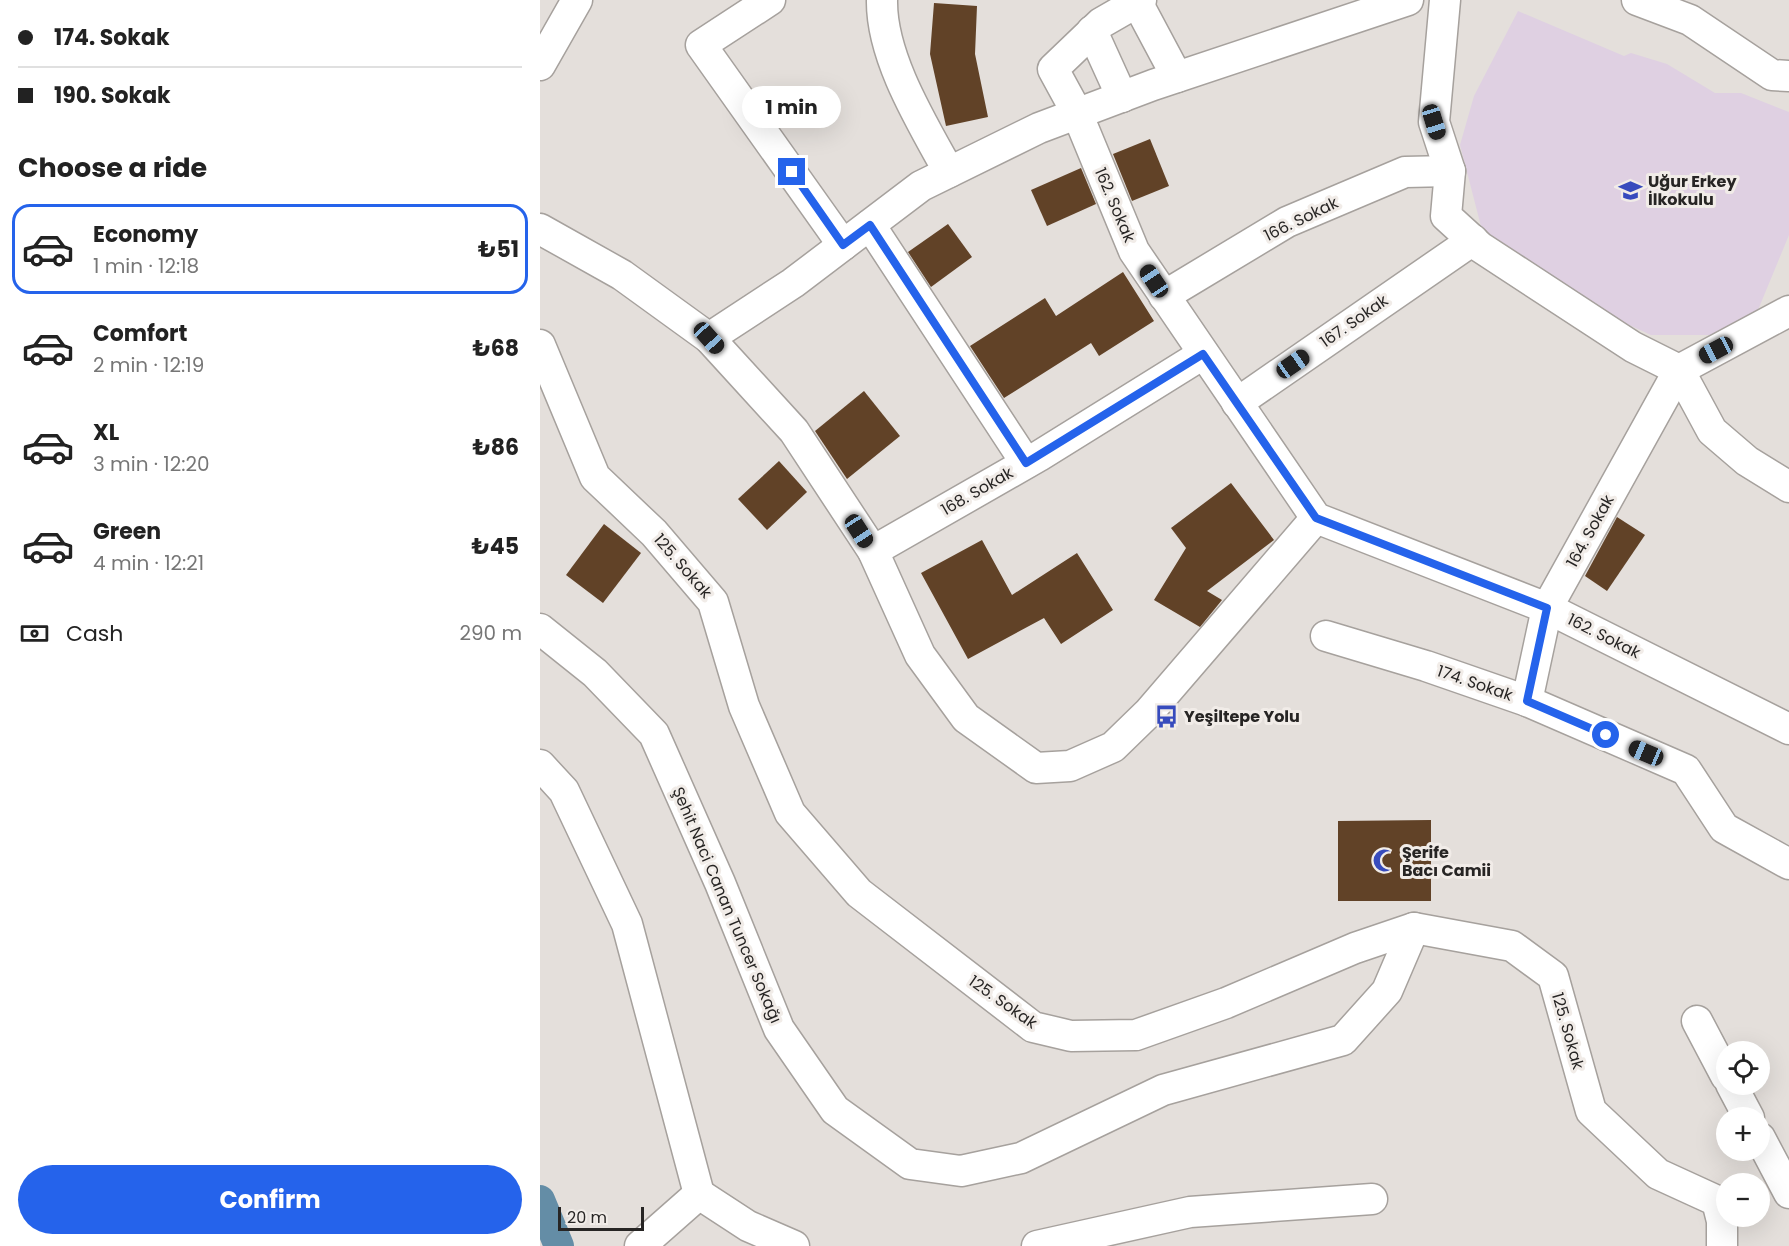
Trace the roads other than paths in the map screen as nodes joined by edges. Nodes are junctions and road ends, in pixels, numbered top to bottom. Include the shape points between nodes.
1 (577, 0) edge
2 (770, 0) edge
3 (882, 0) edge
4 (1408, 0) edge
5 (1445, 0) edge
6 (1637, 0) edge
7 (1139, 1) edge
8 (1353, 9) edge
9 (1694, 10) edge
10 (1092, 31) junction
11 (540, 65) edge
12 (1789, 76) edge
13 (1177, 77) junction
14 (1122, 97) junction
15 (1077, 113) junction
16 (1449, 171) junction
17 (950, 172) junction
18 (870, 225) junction
19 (540, 229) edge
20 (1473, 240) junction
21 (843, 245) junction
22 (1164, 296) junction
23 (1789, 311) edge
24 (709, 338) junction
25 (540, 345) edge
26 (1203, 354) junction
27 (1679, 370) junction
28 (1237, 404) junction
29 (1026, 463) junction
30 (1789, 486) edge
31 (1316, 518) junction
32 (873, 551) junction
33 (1547, 608) junction
34 (540, 629) edge
35 (1326, 636) dead end
36 (1527, 701) junction
37 (1789, 729) edge
38 (540, 765) edge
39 (1789, 864) edge
40 (1414, 928) junction
41 (1697, 1021) dead end
42 (1716, 1057) edge
43 (1770, 1157) edge
44 (1789, 1193) edge
45 (699, 1194) junction
46 (1372, 1199) dead end
47 (640, 1246) edge
48 (794, 1246) edge
49 (1037, 1246) edge
50 (1722, 1246) edge

1 - 11 street
2 - 21 street via 701,45
3 - 17 street via 882,16 906,94
4 - 8 street
5 - 16 street via 1434,122
6 - 9 street
7 - 10 street
7 - 13 street
8 - 13 street
9 - 12 street via 1772,75
10 - 14 street
10 - 15 street, 162. Sokak via 1053,69
13 - 14 street
14 - 15 street
15 - 17 street
15 - 22 street, 162. Sokak via 1134,251
16 - 20 street via 1446,216
16 - 22 street, 166. Sokak via 1404,172 1287,222
17 - 18 street via 921,186
18 - 21 street
18 - 29 street
19 - 24 street via 622,275
20 - 27 street via 1633,347
20 - 28 street, 167. Sokak
21 - 24 street
22 - 26 street, 162. Sokak
23 - 27 street
24 - 32 street via 794,431
25 - 40 street, 125. Sokak via 595,477 654,533 713,602 744,706 790,813 859,893 1033,1027 1071,1036 1136,1035
26 - 28 street, 162. Sokak
26 - 29 street, 168. Sokak
27 - 30 street via 1712,431 1747,461
27 - 33 street, 164. Sokak
28 - 31 street, 162. Sokak
29 - 32 street, 168. Sokak
31 - 32 street via 1149,712 1113,747 1070,766 1036,768 966,718 920,656
31 - 33 street, 162. Sokak
33 - 36 street, 164. Sokak
33 - 37 street, 162. Sokak
34 - 40 street, Şehit Naci Canan Tuncer Sokağı via 595,673 654,734 779,1029 835,1110 910,1164 961,1171 1021,1158 1163,1090 1342,1040 1387,991
35 - 36 street, 174. Sokak
36 - 39 street, 174. Sokak via 1686,770 1724,828
38 - 45 street via 569,800 627,924
40 - 50 street, 125. Sokak via 1512,946 1553,976 1591,1111 1658,1174 1717,1201
41 - 42 street
43 - 44 street
45 - 47 street
45 - 48 street via 748,1226
46 - 49 street via 1190,1212

